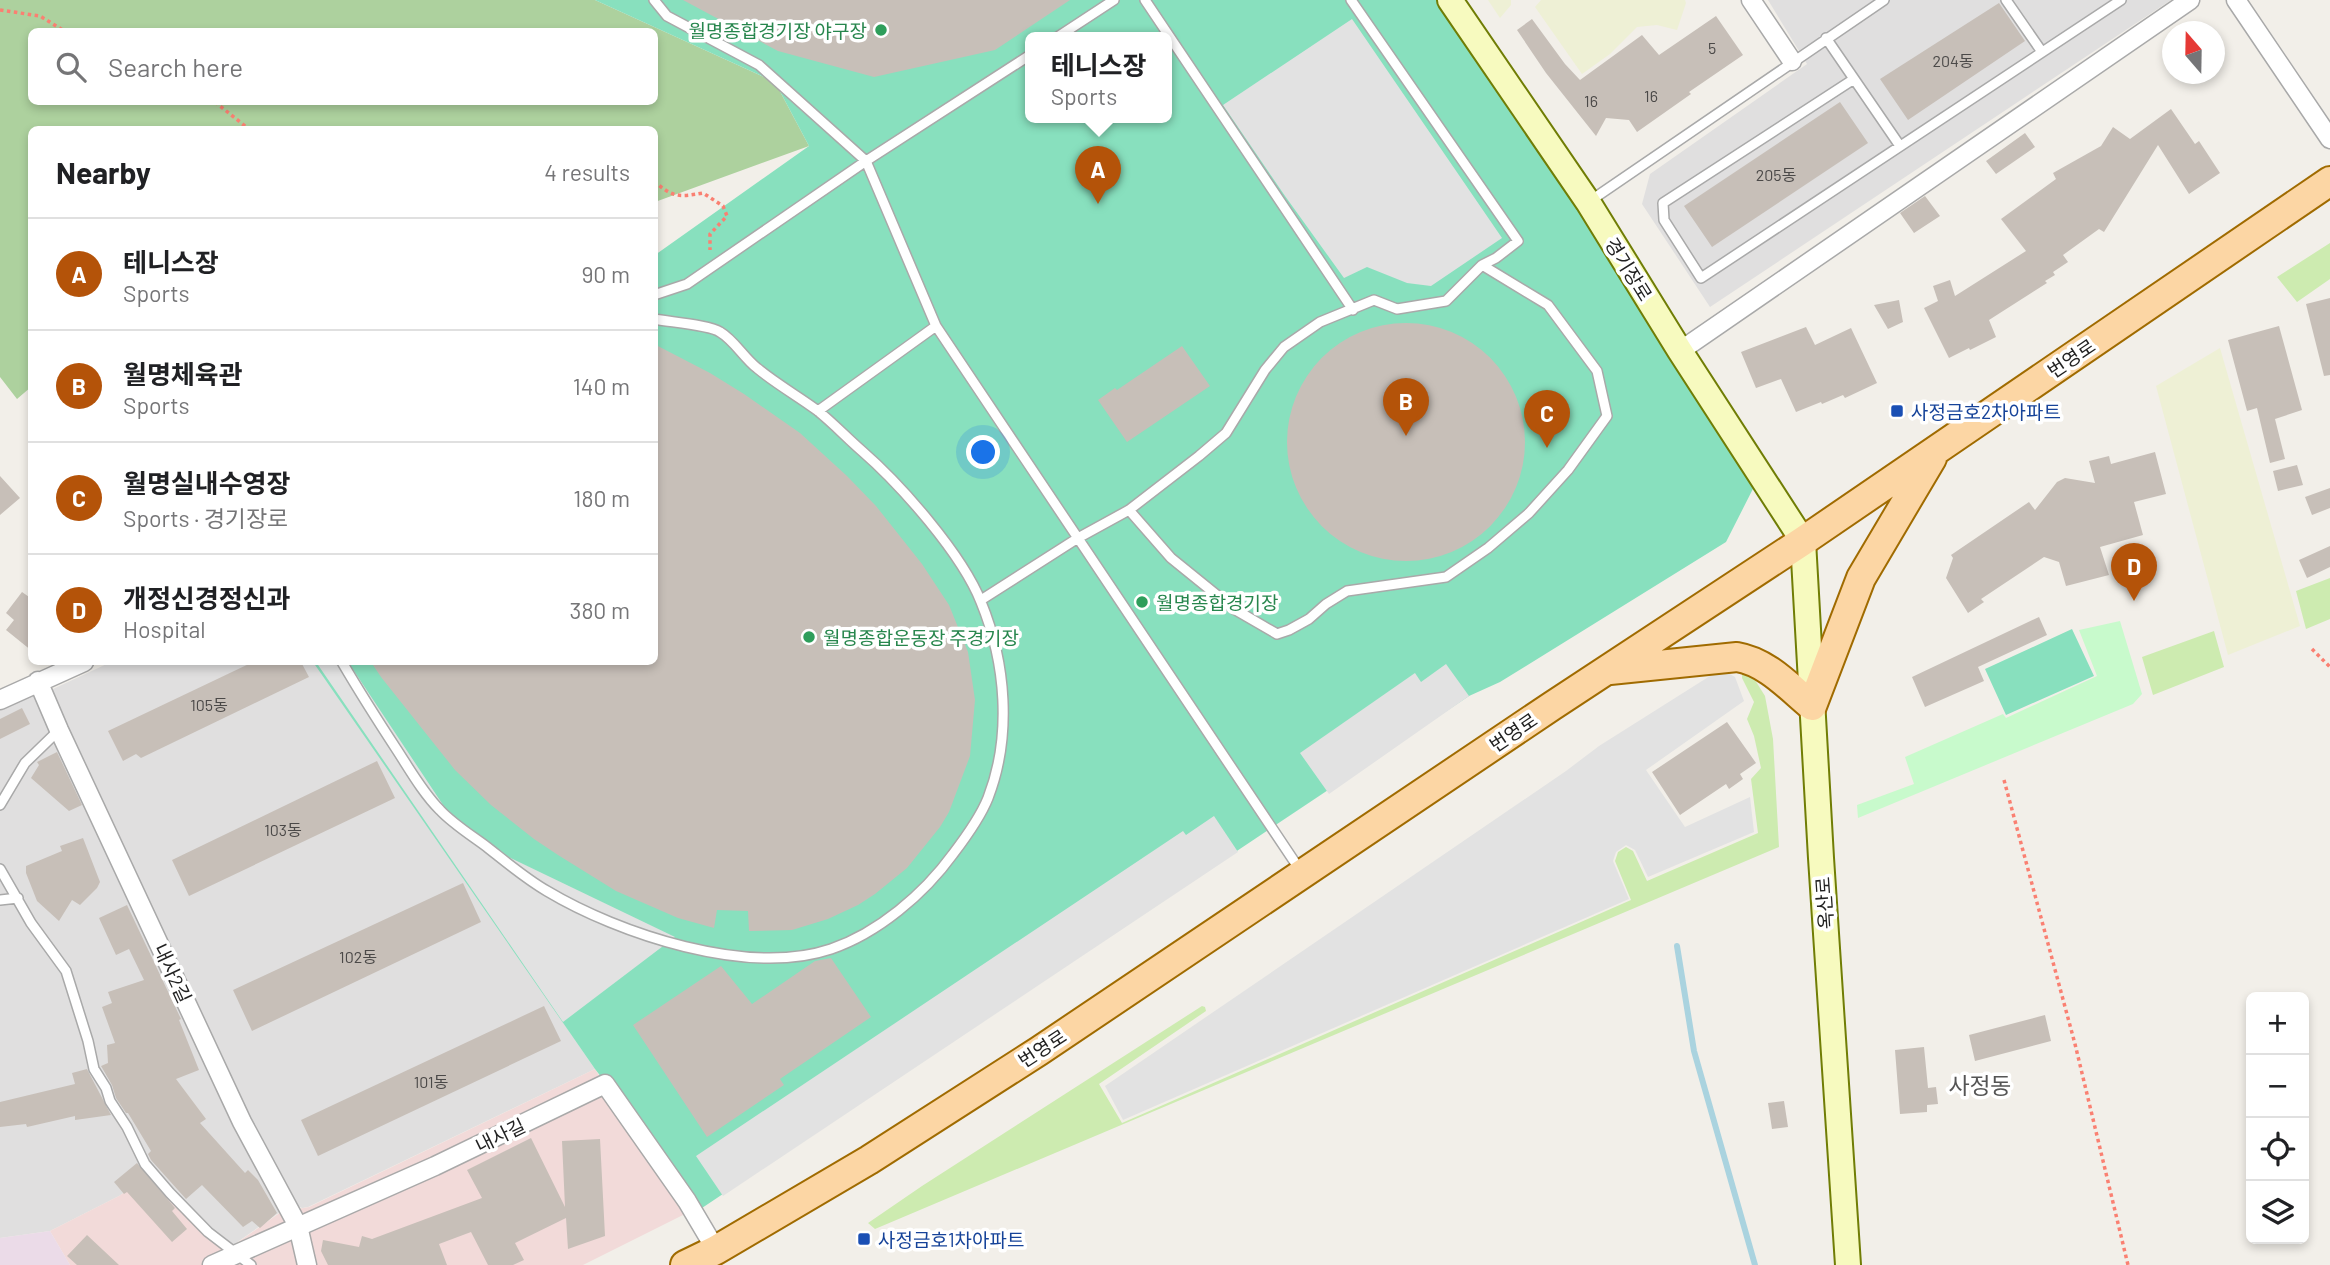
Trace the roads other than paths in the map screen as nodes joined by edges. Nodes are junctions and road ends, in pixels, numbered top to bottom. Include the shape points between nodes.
1 (654, 0) edge
2 (1114, 0) edge
3 (1144, 0) edge
4 (1351, 0) edge
5 (1450, 0) edge
6 (1751, 0) edge
7 (1884, 0) edge
8 (2007, 0) edge
9 (2121, 0) edge
10 (2190, 0) edge
11 (2236, 0) edge
12 (1065, 32) edge
13 (1166, 32) edge
14 (1826, 38) junction
15 (1172, 42) edge
16 (2042, 52) junction
17 (1025, 58) edge
18 (1792, 61) junction
19 (1854, 79) junction
20 (2330, 139) edge
21 (1900, 146) junction
22 (866, 162) junction
23 (2330, 181) edge
24 (1588, 202) junction
25 (1482, 265) junction
26 (658, 294) edge
27 (1353, 310) junction
28 (658, 320) edge
29 (936, 326) junction
30 (1680, 351) junction
31 (818, 411) junction
32 (1937, 450) junction
33 (1129, 510) junction
34 (1078, 538) junction
35 (1803, 541) junction
36 (981, 600) junction
37 (77, 665) edge
38 (344, 665) edge
39 (1606, 670) junction
40 (38, 681) junction
41 (0, 700) edge
42 (1812, 706) junction
43 (59, 730) junction
44 (0, 805) edge
45 (0, 869) edge
46 (1303, 875) junction
47 (18, 898) junction
48 (0, 900) edge
49 (298, 1226) junction
50 (716, 1250) junction
51 (244, 1259) edge
52 (212, 1265) edge
53 (307, 1265) edge
54 (685, 1265) edge
55 (1848, 1265) edge

1 - 22 lane via 667,16 759,65
2 - 12 lane
3 - 13 lane
4 - 25 lane via 1518,241
5 - 24 main road, 경기장로
6 - 18 street
7 - 14 lane
8 - 16 lane
9 - 16 lane
10 - 30 street
11 - 20 street
14 - 18 lane
14 - 19 lane
15 - 27 lane
16 - 21 lane
17 - 22 lane
18 - 24 lane
19 - 21 lane
19 - 21 lane via 1663,203 1664,220 1701,278
22 - 26 lane via 710,270
22 - 29 lane
23 - 32 main road, 번영로
24 - 30 main road, 경기장로
25 - 27 lane via 1446,301 1397,309 1374,300
25 - 33 lane via 1548,306 1597,371 1607,416 1529,513 1471,560 1446,577 1347,591 1309,619 1277,634 1234,609 1171,558
27 - 33 lane via 1320,322 1284,347 1226,433
28 - 31 lane via 719,331 755,367
29 - 31 lane
29 - 34 lane
30 - 35 main road, 경기장로
31 - 36 lane via 875,462 922,513
32 - 35 main road, 번영로
32 - 42 main road via 1861,578
33 - 34 lane
34 - 36 lane
34 - 46 lane
35 - 39 main road, 번영로
35 - 42 main road, 옥산로
36 - 38 lane via 996,646 1004,693 1002,736 987,800 923,891 864,933 831,949 794,956 721,953 659,940 620,927 544,890 440,811
37 - 40 street
39 - 42 main road via 1751,659
39 - 46 main road, 번영로
40 - 41 street
40 - 43 street, 내사2길
42 - 55 main road, 옥산로
43 - 44 lane via 26,763
43 - 49 street, 내사2길 via 242,1122
45 - 47 lane
46 - 50 main road, 번영로 via 891,1146
47 - 48 lane
47 - 51 lane via 66,971 94,1069 145,1164 208,1232
49 - 50 street, 내사길 via 605,1084
49 - 51 street, 내사길
49 - 53 street, 내사2길
50 - 54 main road, 번영로
51 - 52 street, 내사길

